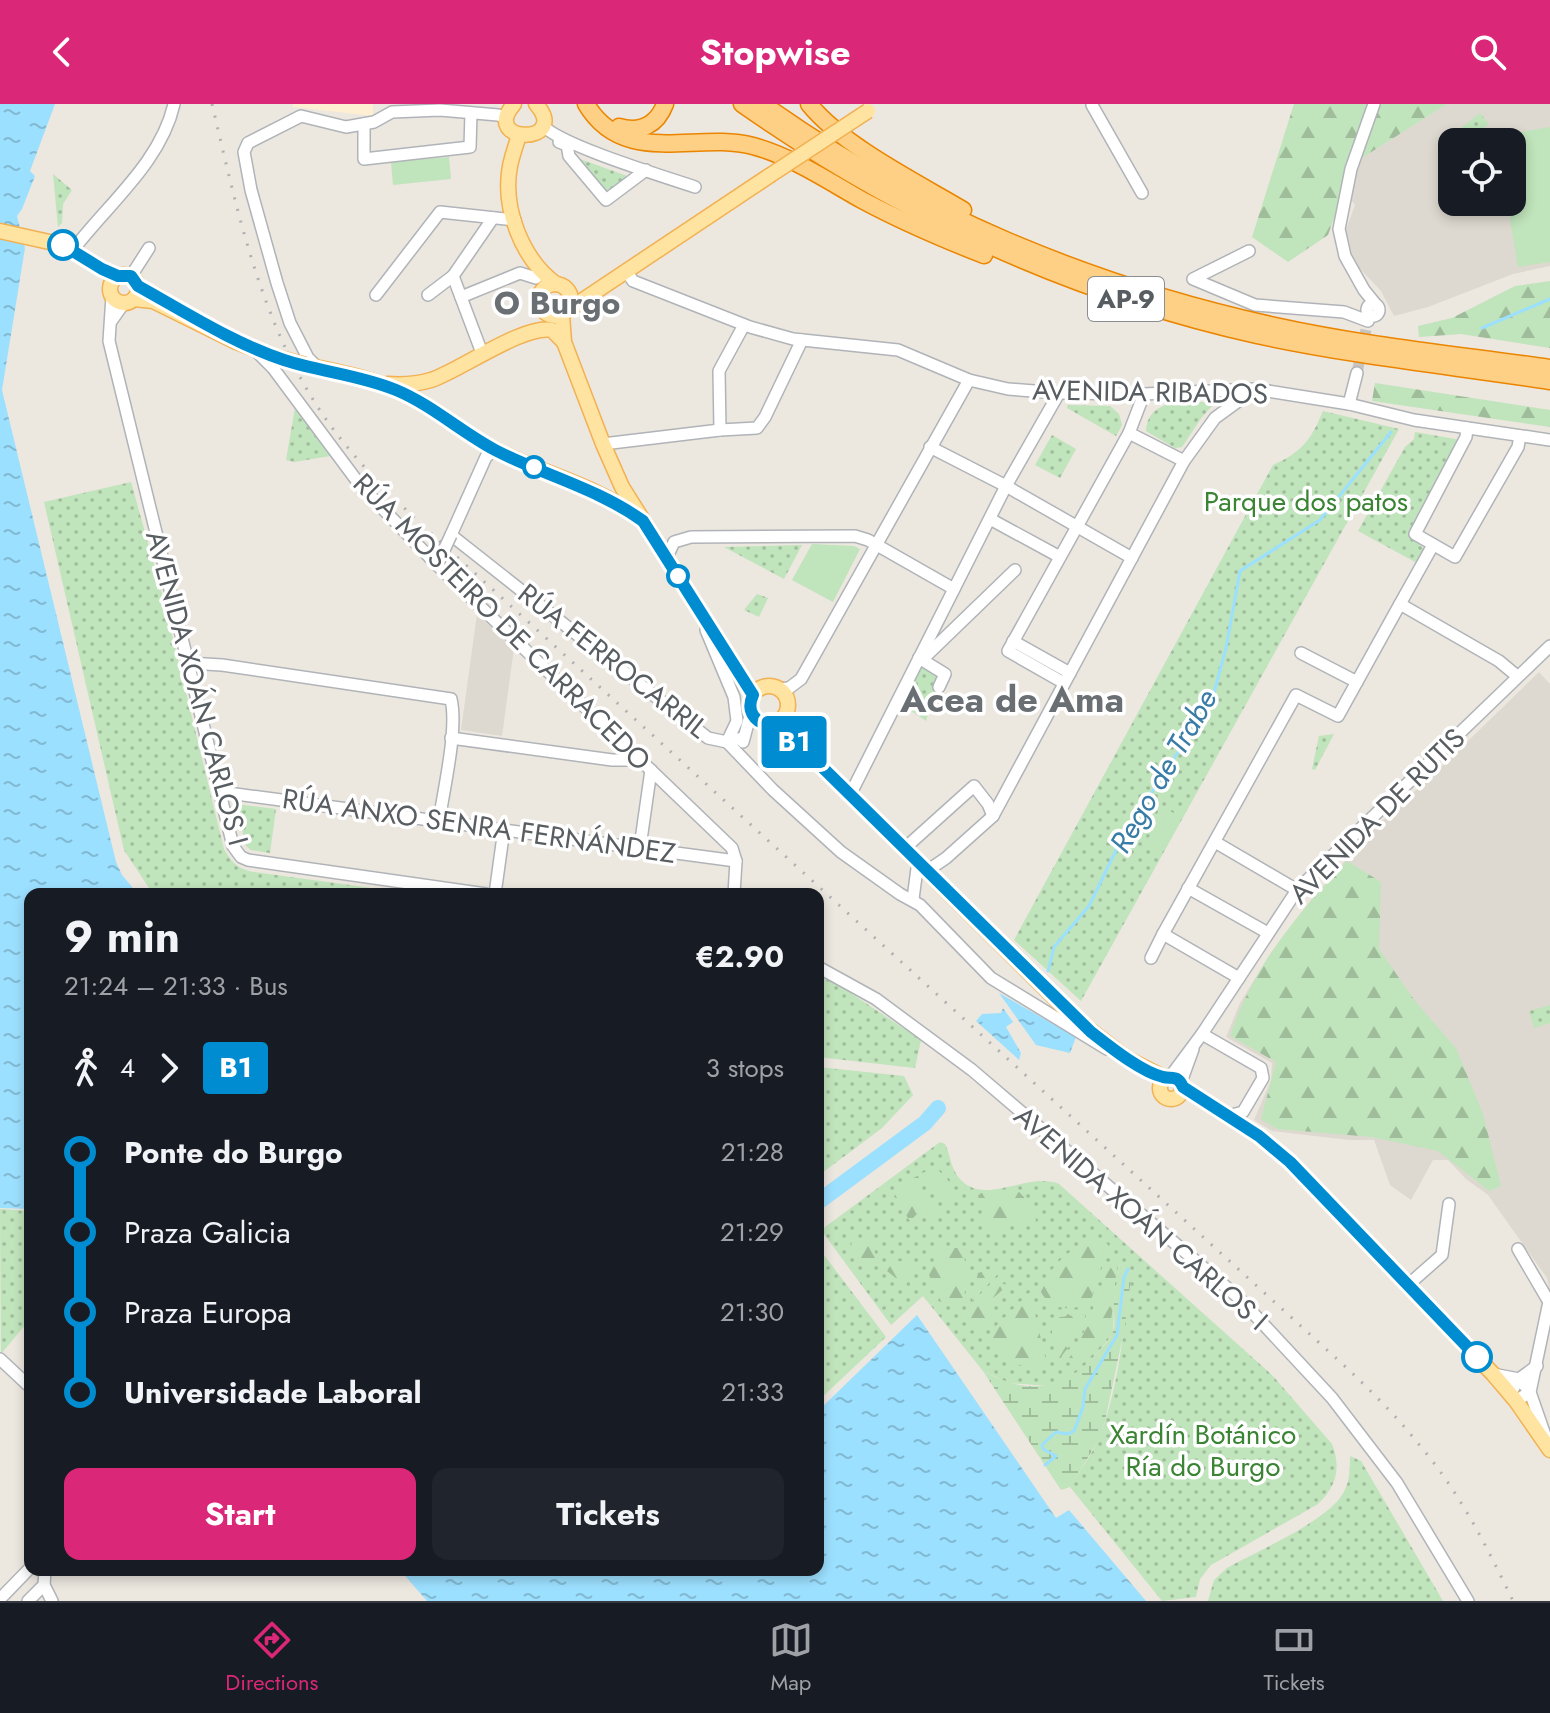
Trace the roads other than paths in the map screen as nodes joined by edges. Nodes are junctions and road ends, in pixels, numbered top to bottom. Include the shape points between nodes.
1 (174, 104) edge
2 (536, 104) edge
3 (586, 104) edge
4 (594, 104) edge
5 (665, 104) edge
6 (742, 104) edge
7 (763, 104) edge
8 (809, 104) edge
9 (1093, 104) edge
10 (1374, 104) edge
11 (873, 107) edge
12 (387, 108) edge
13 (512, 108) edge
14 (471, 113) junction
15 (364, 124) junction
16 (539, 129) junction
17 (519, 135) junction
18 (646, 170) junction
19 (695, 187) dead end
20 (1142, 193) dead end
21 (493, 218) junction
22 (515, 220) junction
23 (0, 231) edge
24 (36, 239) junction
25 (1010, 242) junction
26 (149, 248) dead end
27 (73, 250) junction
28 (1249, 251) dead end
29 (530, 260) junction
30 (626, 271) junction
31 (453, 276) junction
32 (610, 281) junction
33 (538, 285) junction
34 (562, 287) junction
35 (123, 289) junction
36 (376, 295) dead end
37 (428, 295) dead end
38 (461, 297) junction
39 (1120, 298) junction
40 (540, 308) junction
41 (565, 312) junction
42 (744, 325) junction
43 (528, 334) junction
44 (802, 340) junction
45 (564, 342) junction
46 (254, 349) junction
47 (482, 353) junction
48 (311, 366) junction
49 (1550, 368) edge
50 (1357, 373) tunnel mouth
51 (431, 380) junction
52 (969, 380) junction
53 (1550, 381) edge
54 (379, 384) junction
55 (1255, 389) junction
56 (1220, 391) junction
57 (1059, 393) junction
58 (1144, 394) junction
59 (1349, 404) junction
60 (435, 412) junction
61 (1215, 418) junction
62 (1467, 428) junction
63 (720, 430) junction
64 (1129, 433) junction
65 (1520, 436) junction
66 (1550, 440) edge
67 (603, 444) junction
68 (930, 447) junction
69 (494, 450) junction
70 (1184, 461) junction
71 (612, 465) junction
72 (1006, 486) junction
73 (582, 487) junction
74 (990, 519) junction
75 (643, 521) junction
76 (1077, 526) junction
77 (451, 535) junction
78 (875, 545) junction
79 (1433, 545) junction
80 (667, 557) junction
81 (1060, 557) junction
82 (1132, 558) junction
83 (437, 565) junction
84 (1015, 570) dead end
85 (954, 589) junction
86 (695, 603) junction
87 (1400, 604) junction
88 (1550, 646) edge
89 (1301, 653) dead end
90 (919, 658) junction
91 (189, 663) junction
92 (1517, 676) junction
93 (1067, 678) junction
94 (1357, 682) junction
95 (939, 687) dead end
96 (765, 690) junction
97 (751, 712) junction
98 (786, 713) junction
99 (771, 724) junction
100 (451, 738) junction
101 (742, 738) junction
102 (727, 742) junction
103 (745, 758) junction
104 (639, 760) junction
105 (817, 762) junction
106 (651, 770) junction
107 (221, 792) junction
108 (850, 795) junction
109 (993, 816) junction
110 (439, 821) junction
111 (504, 829) junction
112 (1215, 842) junction
113 (640, 847) junction
114 (905, 848) junction
115 (946, 858) junction
116 (736, 861) junction
117 (923, 866) junction
118 (940, 884) junction
119 (444, 888) edge
120 (496, 888) edge
121 (734, 888) edge
122 (1188, 888) junction
123 (1297, 890) junction
124 (913, 899) junction
125 (1268, 933) junction
126 (1163, 934) junction
127 (1151, 958) dead end
128 (824, 970) edge
129 (1239, 978) junction
130 (1199, 1038) junction
131 (1126, 1058) junction
132 (1172, 1085) junction
133 (1234, 1120) junction
134 (1449, 1204) dead end
135 (1518, 1249) dead end
136 (1408, 1285) junction
137 (0, 1359) edge
138 (1537, 1366) junction
139 (1493, 1374) junction
140 (1519, 1379) junction
141 (24, 1381) edge
142 (1530, 1392) junction
143 (1513, 1397) junction
144 (1550, 1449) edge
145 (24, 1574) edge
146 (45, 1576) edge
147 (44, 1585) junction
148 (0, 1599) edge
149 (28, 1601) edge
150 (52, 1601) edge
151 (1468, 1601) edge

1 - 27 street via 157,148
2 - 16 main road via 543,112
3 - 39 highway via 597,120 621,137 754,146 952,242 1078,291
4 - 5 highway via 616,126 639,130 659,118
6 - 39 highway, AP-9 via 815,154 918,213
7 - 25 highway, AP-9 via 894,186
8 - 25 highway via 831,126
9 - 20 street
10 - 28 street via 1351,169 1339,229 1370,315 1255,305 1193,279
11 - 30 main road, bridge
12 - 14 street
12 - 15 street via 374,122
13 - 14 street via 498,115
13 - 17 main road via 511,129
14 - 15 street via 470,147 364,159
15 - 48 street via 346,127 301,116 248,143 244,152 290,323
16 - 17 main road
16 - 18 street
16 - 18 street via 567,145 569,156 606,200
17 - 22 main road via 508,186
18 - 19 street
21 - 22 street
21 - 31 street
21 - 36 street via 440,212
22 - 29 main road
23 - 24 main road
24 - 27 main road
24 - 35 main road
25 - 49 highway, AP-9 via 1103,278 1221,313 1335,338
26 - 35 street
27 - 35 main road
29 - 33 main road
29 - 34 main road
30 - 32 main road
30 - 42 street, AVENIDA RIBADOS via 633,281
31 - 37 street
31 - 38 street
32 - 34 main road
32 - 41 main road
33 - 34 main road
33 - 38 street via 520,273
33 - 40 main road
34 - 41 main road via 571,300
35 - 46 main road
35 - 91 street, AVENIDA XOÁN CARLOS I via 109,341
38 - 47 street
39 - 53 highway, AP-9 via 1257,335
40 - 41 main road via 552,316
40 - 43 main road via 540,320
41 - 45 main road
42 - 44 street, AVENIDA RIBADOS
42 - 63 street via 719,371
43 - 45 main road via 548,328
43 - 47 main road
44 - 52 street, AVENIDA RIBADOS via 898,350
44 - 63 street via 757,428
45 - 67 main road
46 - 48 main road, bridge
46 - 83 street, RÚA MOSTEIRO DE CARRACEDO via 360,485
47 - 51 main road
48 - 54 main road
50 - 59 street
51 - 54 main road
51 - 60 main road via 424,392
52 - 57 street, AVENIDA RIBADOS
52 - 68 street
54 - 60 main road
55 - 56 street, AVENIDA RIBADOS
55 - 59 street, AVENIDA RIBADOS
55 - 61 street
56 - 58 street, AVENIDA RIBADOS
56 - 61 street via 1223,398
57 - 58 street, AVENIDA RIBADOS
57 - 72 street
58 - 64 street
59 - 62 street, AVENIDA RIBADOS
60 - 69 main road
61 - 70 street
62 - 65 street, AVENIDA RIBADOS
62 - 79 street via 1415,534
63 - 67 street
64 - 70 street
64 - 76 street
65 - 66 street, AVENIDA RIBADOS
65 - 79 street via 1455,557
67 - 71 main road
68 - 72 street
68 - 78 street
69 - 73 main road
69 - 77 street
70 - 82 street
71 - 73 main road via 607,488
71 - 75 main road
72 - 74 street
72 - 76 street
73 - 75 main road
74 - 81 street
74 - 85 street
75 - 80 main road
76 - 81 street
76 - 82 street
77 - 83 street, bridge
77 - 102 street, RÚA FERROCARRIL via 708,738
78 - 80 street via 855,536 691,537 674,542
78 - 85 street
78 - 96 street via 801,679 789,688
79 - 87 street
80 - 86 main road
81 - 93 street via 1010,646
82 - 93 street
83 - 104 street, RÚA MOSTEIRO DE CARRACEDO
84 - 90 street
85 - 90 street
86 - 96 main road via 734,663
86 - 102 street via 734,697 737,721
87 - 92 street
87 - 94 street
88 - 92 street, AVENIDA DE RUTIS
89 - 94 street
90 - 95 street via 945,674
90 - 108 street
91 - 100 street via 446,697 454,709
91 - 107 street, AVENIDA XOÁN CARLOS I
92 - 123 street, AVENIDA DE RUTIS
93 - 109 street
94 - 112 street via 1338,716 1296,695
96 - 97 main road via 751,700
96 - 98 main road via 788,702
97 - 99 main road via 759,722
97 - 101 street
98 - 99 main road
98 - 105 main road via 788,724
99 - 105 main road
100 - 104 street
100 - 110 street
101 - 102 street, RÚA FERROCARRIL
101 - 103 street
102 - 103 street
103 - 124 street via 841,852
104 - 106 street, RÚA MOSTEIRO DE CARRACEDO
105 - 108 main road
106 - 113 street
106 - 116 street, RÚA MOSTEIRO DE CARRACEDO via 732,848
107 - 110 street, RÚA ANXO SENRA FERNÁNDEZ
107 - 119 street, AVENIDA XOÁN CARLOS I via 233,846 241,857
108 - 114 main road
109 - 114 street via 974,786
109 - 115 street
110 - 111 street, RÚA ANXO SENRA FERNÁNDEZ
111 - 113 street, RÚA ANXO SENRA FERNÁNDEZ
111 - 120 street
112 - 122 street
112 - 123 street
113 - 116 street, RÚA ANXO SENRA FERNÁNDEZ
114 - 117 main road
115 - 117 street
115 - 118 street
116 - 121 street
117 - 118 main road
117 - 124 street
118 - 131 main road via 1077,1020
122 - 125 street
122 - 126 street
123 - 125 street, AVENIDA DE RUTIS
124 - 131 street via 991,978
125 - 129 street, AVENIDA DE RUTIS
126 - 127 street
126 - 129 street
128 - 151 street, AVENIDA XOÁN CARLOS I via 876,999 972,1070 1239,1298 1332,1398 1397,1483
129 - 130 street, AVENIDA DE RUTIS
130 - 132 street, AVENIDA DE RUTIS
130 - 133 street via 1261,1068 1263,1078
131 - 132 main road
132 - 133 main road
133 - 136 main road via 1290,1162
134 - 136 street via 1442,1255
135 - 138 street via 1549,1302
136 - 139 main road
137 - 141 street
138 - 140 street
138 - 142 street
139 - 140 street
139 - 143 main road
140 - 142 street
140 - 143 street
142 - 143 street
142 - 144 street
143 - 144 main road
145 - 148 street
146 - 147 street
147 - 149 street
147 - 150 street

